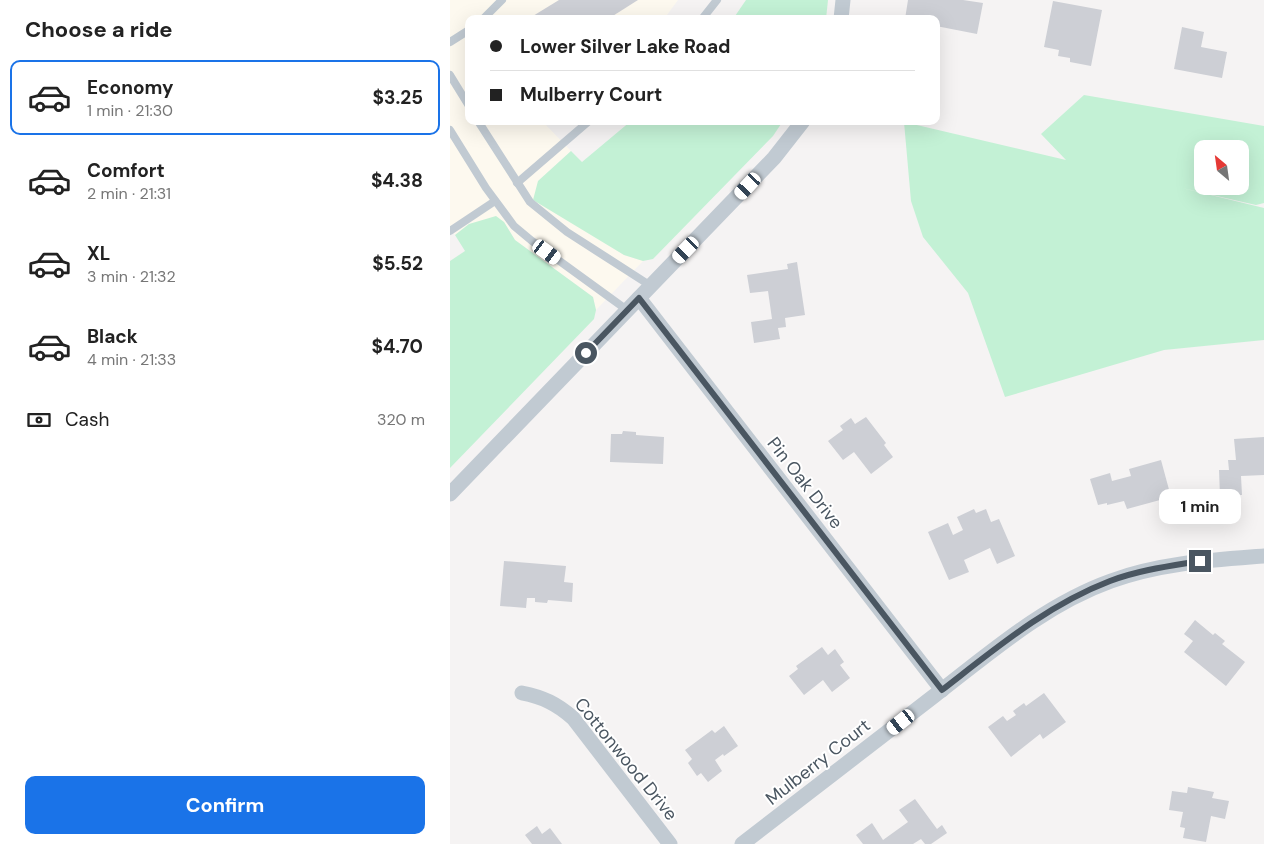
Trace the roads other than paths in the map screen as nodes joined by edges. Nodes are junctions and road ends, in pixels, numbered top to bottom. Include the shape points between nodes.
1 (502, 0) edge
2 (717, 0) edge
3 (843, 0) edge
4 (487, 15) edge
5 (705, 15) edge
6 (841, 15) edge
7 (465, 33) edge
8 (450, 42) edge
9 (450, 75) edge
10 (465, 99) edge
11 (481, 125) edge
12 (584, 125) edge
13 (799, 125) edge
14 (450, 130) edge
15 (517, 183) junction
16 (495, 201) junction
17 (450, 231) edge
18 (651, 286) junction
19 (639, 298) junction
20 (627, 310) junction
21 (450, 494) edge
22 (1264, 556) edge
23 (942, 690) junction
24 (522, 693) dead end
25 (670, 844) edge
26 (742, 844) edge

1 - 4 lane
2 - 5 lane
3 - 6 street
7 - 8 lane
9 - 10 lane
11 - 15 lane
12 - 15 lane
13 - 18 street via 774,158
14 - 16 lane
15 - 18 lane via 530,202 567,232
16 - 17 lane
16 - 20 lane via 514,226 532,241
18 - 19 street
19 - 20 street
19 - 23 street, Pin Oak Drive
20 - 21 street
22 - 23 street, Mulberry Court via 1200,561 1112,580 1080,594 1013,634
23 - 26 street, Mulberry Court
24 - 25 street, Cottonwood Drive via 548,699 573,718

